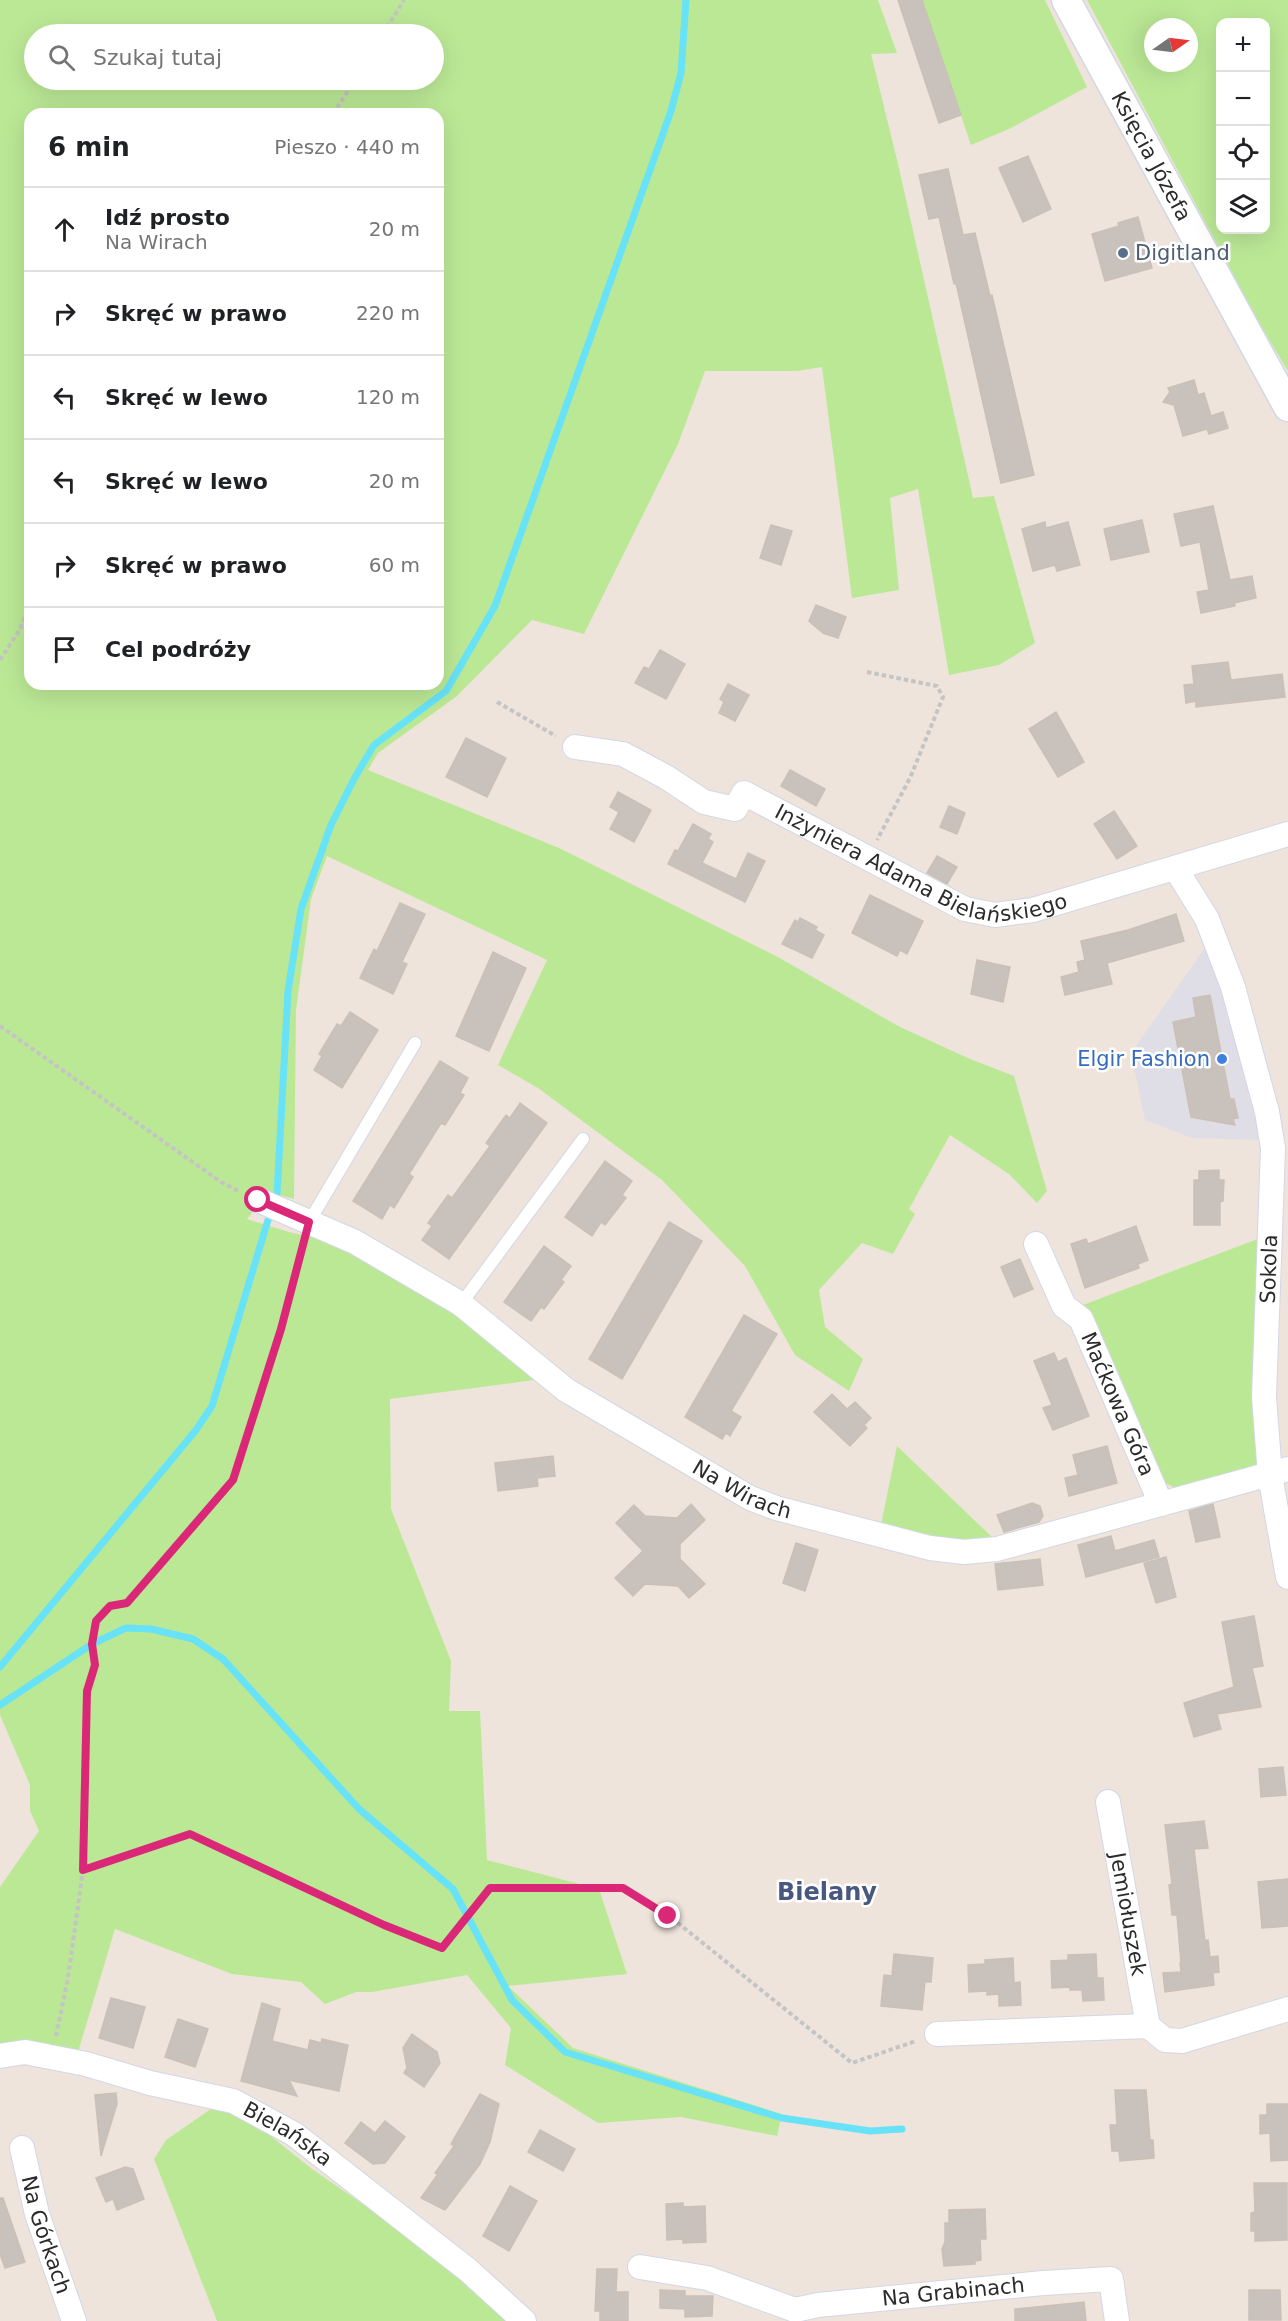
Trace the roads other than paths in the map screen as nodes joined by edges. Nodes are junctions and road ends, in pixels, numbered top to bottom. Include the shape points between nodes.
1 (1066, 0) edge
2 (1288, 407) edge
3 (575, 747) road end
4 (1288, 834) edge
5 (1176, 869) junction
6 (415, 1043) dead end
7 (583, 1139) dead end
8 (258, 1200) road end
9 (309, 1222) junction
10 (1036, 1244) dead end
11 (461, 1304) junction
12 (1279, 1472) edge
13 (1161, 1504) junction
14 (1288, 1577) edge
15 (1108, 1802) dead end
16 (1288, 2009) edge
17 (1148, 2026) junction
18 (936, 2034) road end
19 (0, 2056) edge
20 (22, 2148) dead end
21 (640, 2267) dead end
22 (796, 2316) edge
23 (75, 2321) edge
24 (524, 2321) edge
25 (1117, 2321) edge

1 - 2 street, Księcia Józefa
3 - 5 street, Inżyniera Adama Bielańskiego via 623,754 719,807 735,809 744,793 965,909 995,915 1033,910
4 - 5 street, Inżyniera Adama Bielańskiego
5 - 12 street, Sokola via 1207,919 1233,987 1267,1112 1273,1148 1264,1397
6 - 9 lane
7 - 11 lane
8 - 9 street, Na Wirach
9 - 11 street, Na Wirach via 355,1242
10 - 13 street, Maćkowa Góra via 1064,1306 1081,1319
11 - 13 street, Na Wirach via 566,1390 750,1498 776,1508 930,1548 963,1551 997,1549
12 - 13 street, Na Wirach
12 - 14 street, Sokola
15 - 17 street, Jemiołuszek
16 - 17 street via 1182,2041 1165,2040
17 - 18 street
19 - 24 street, Bielańska via 25,2052 51,2057 232,2102 294,2134 468,2270
20 - 23 street, Na Górkach via 37,2214
21 - 22 street, Na Grabinach via 707,2278
22 - 25 street, Na Grabinach via 818,2305 1111,2279

